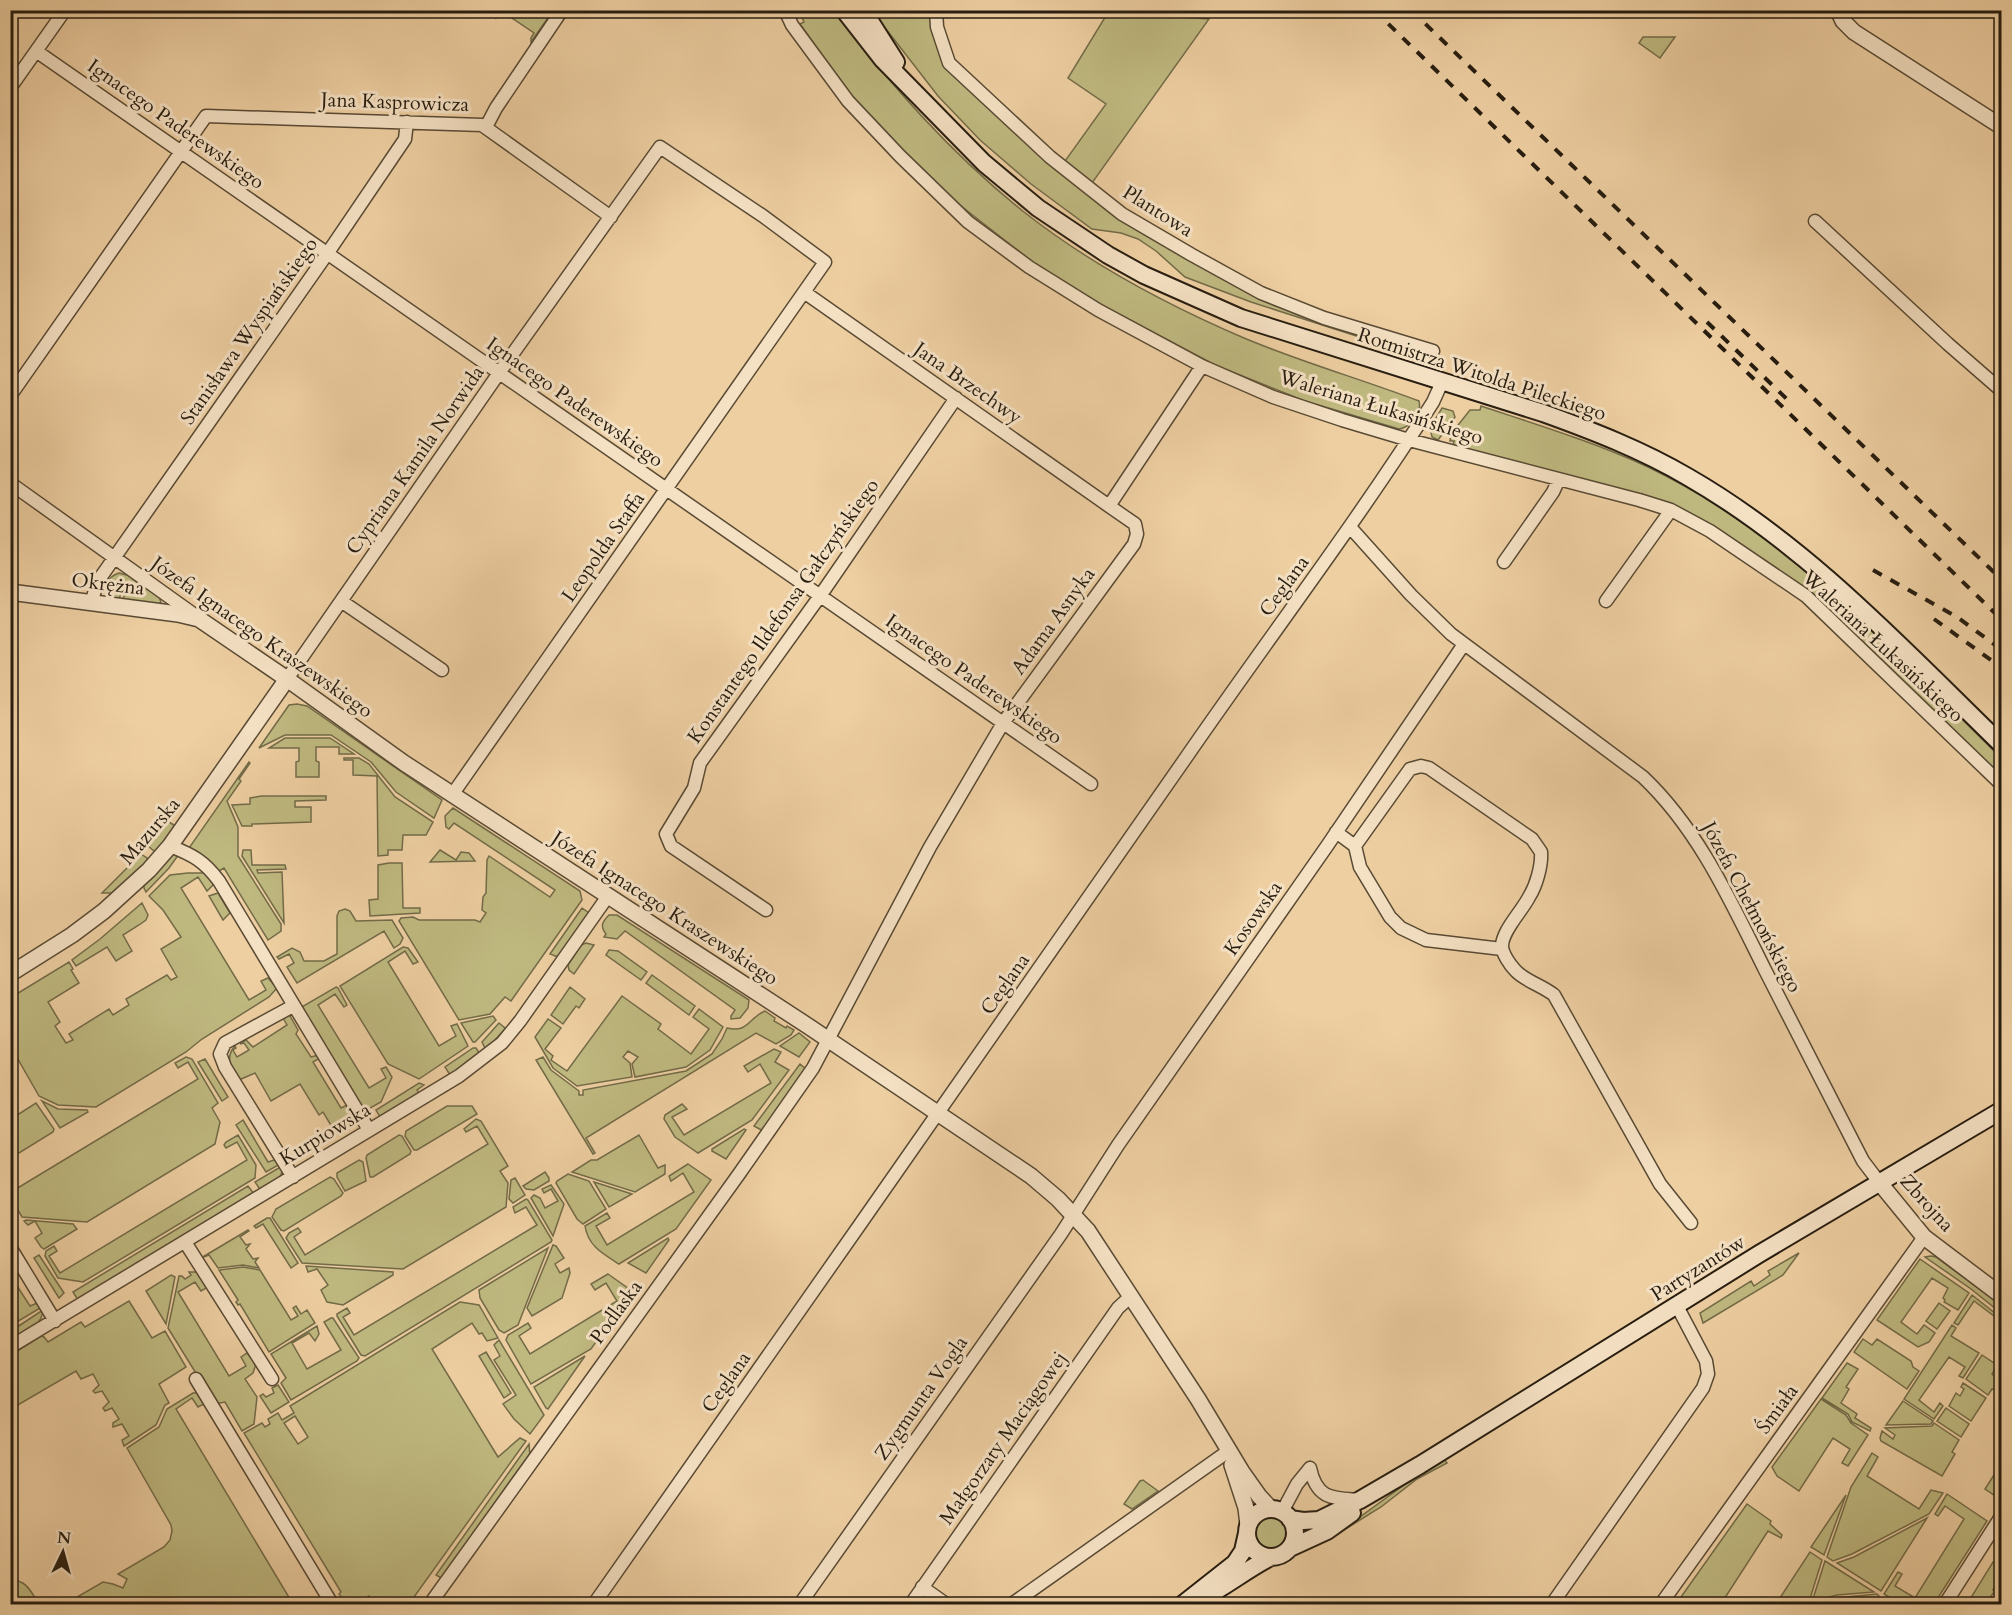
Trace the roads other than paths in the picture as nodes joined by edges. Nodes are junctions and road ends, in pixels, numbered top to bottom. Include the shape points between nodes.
1 (65, 10) edge
2 (562, 10) edge
3 (785, 10) edge
4 (844, 10) edge
5 (863, 10) edge
6 (936, 10) edge
7 (1838, 10) edge
8 (36, 51) junction
9 (10, 88) edge
10 (918, 95) junction
11 (407, 122) junction
12 (486, 127) junction
13 (2001, 127) edge
14 (180, 151) junction
15 (611, 217) junction
16 (1815, 221) dead end
17 (327, 254) junction
18 (825, 262) joint
19 (804, 292) junction
20 (1433, 351) dead end
21 (1202, 366) junction
22 (499, 373) junction
23 (1442, 382) junction
24 (2001, 391) edge
25 (10, 396) edge
26 (956, 398) junction
27 (1409, 440) junction
28 (1559, 478) junction
29 (10, 483) edge
30 (667, 490) junction
31 (1109, 506) junction
32 (1671, 510) junction
33 (1350, 527) junction
34 (115, 559) junction
35 (1504, 562) dead end
36 (10, 592) edge
37 (820, 596) junction
38 (341, 602) junction
39 (1606, 602) dead end
40 (91, 603) junction
41 (199, 619) junction
42 (1464, 644) junction
43 (441, 670) dead end
44 (287, 679) junction
45 (1003, 723) junction
46 (2001, 745) edge
47 (1091, 784) dead end
48 (2001, 785) edge
49 (452, 795) junction
50 (1336, 832) junction
51 (170, 846) junction
52 (1355, 846) junction
53 (608, 896) junction
54 (766, 910) dead end
55 (1502, 949) junction
56 (10, 974) edge
57 (293, 1006) junction
58 (829, 1040) junction
59 (2001, 1110) edge
60 (939, 1113) junction
61 (369, 1130) junction
62 (293, 1177) junction
63 (1880, 1182) junction
64 (1073, 1214) junction
65 (1691, 1223) dead end
66 (1924, 1237) junction
67 (185, 1242) junction
68 (10, 1247) edge
69 (1131, 1296) junction
70 (2001, 1296) edge
71 (1677, 1306) junction
72 (55, 1321) junction
73 (10, 1347) edge
74 (196, 1379) dead end
75 (272, 1379) dead end
76 (1227, 1447) junction
77 (1420, 1466) junction
78 (1360, 1500) junction
79 (1281, 1514) junction
80 (2001, 1515) edge
81 (1247, 1529) junction
82 (1290, 1548) junction
83 (1271, 1557) junction
84 (922, 1587) junction
85 (332, 1605) edge
86 (430, 1605) edge
87 (594, 1605) edge
88 (800, 1605) edge
89 (910, 1605) edge
90 (946, 1605) edge
91 (1012, 1605) edge
92 (1183, 1605) edge
93 (1192, 1605) edge
94 (1552, 1605) edge
95 (1661, 1605) edge
96 (1945, 1605) edge

1 - 8 street
2 - 12 street, Jana Kasprowicza
3 - 21 street, Waleriana Łukasińskiego via 848,101 968,222 1029,267 1098,310
4 - 10 main road, Rotmistrza Witolda Pileckiego via 883,60
5 - 10 main road, Rotmistrza Witolda Pileckiego
6 - 20 street, Plantowa via 937,27 949,63 1050,157 1122,214 1261,293 1324,318
7 - 13 street via 1854,32
8 - 9 street
8 - 14 street, Ignacego Paderewskiego
10 - 23 main road, Rotmistrza Witolda Pileckiego via 971,150 1030,201 1077,236 1144,275 1241,318
11 - 12 street, Jana Kasprowicza
11 - 14 street, Jana Kasprowicza via 206,116
11 - 17 street, Stanisława Wyspiańskiego via 405,139
12 - 15 street
14 - 17 street, Ignacego Paderewskiego
14 - 25 street
15 - 18 street, Cypriana Kamila Norwida via 660,147
15 - 22 street, Cypriana Kamila Norwida
16 - 24 street
17 - 22 street, Ignacego Paderewskiego
17 - 34 street, Stanisława Wyspiańskiego
18 - 19 street, Leopolda Staffa
19 - 26 street, Jana Brzechwy
19 - 30 street, Leopolda Staffa
21 - 27 street, Waleriana Łukasińskiego via 1273,396
21 - 31 street
22 - 30 street, Ignacego Paderewskiego
22 - 38 street, Cypriana Kamila Norwida
23 - 27 street, Ceglana
23 - 46 main road, Rotmistrza Witolda Pileckiego via 1588,429 1690,478 1815,567
26 - 31 street, Jana Brzechwy
26 - 37 street, Konstantego Ildefonsa Gałczyńskiego
27 - 28 street, Waleriana Łukasińskiego
27 - 33 street, Ceglana
28 - 32 street, Waleriana Łukasińskiego
28 - 35 street
29 - 34 street, Józefa Ignacego Kraszewskiego
30 - 37 street, Ignacego Paderewskiego
30 - 49 street, Leopolda Staffa
31 - 45 street, Adama Asnyka via 1135,524 1134,543
32 - 39 street
32 - 48 street, Waleriana Łukasińskiego via 1710,531 1806,596
33 - 42 street, Józefa Chełmońskiego via 1432,617
33 - 60 street, Ceglana
34 - 40 street, Stanisława Wyspiańskiego via 98,581
34 - 41 street, Józefa Ignacego Kraszewskiego
36 - 40 street, Okrężna
37 - 45 street, Ignacego Paderewskiego
37 - 54 street, Konstantego Ildefonsa Gałczyńskiego via 700,763 694,788 666,834 671,846
38 - 43 street
38 - 44 street, Cypriana Kamila Norwida
40 - 41 street, Okrężna
41 - 44 street, Józefa Ignacego Kraszewskiego
42 - 50 street, Kosowska
42 - 63 street, Józefa Chełmońskiego via 1643,777 1684,822 1722,884 1863,1161
44 - 49 street, Józefa Ignacego Kraszewskiego
44 - 51 street, Mazurska
45 - 47 street, Ignacego Paderewskiego
45 - 58 street, Adama Asnyka via 930,847
49 - 53 street, Józefa Ignacego Kraszewskiego
50 - 52 street
50 - 64 street, Kosowska
51 - 56 street, Mazurska via 104,911
51 - 57 street via 198,859 219,881
52 - 55 street via 1359,867 1390,918 1401,928 1426,940
52 - 55 street via 1410,769 1421,766 1532,839 1541,852 1537,877 1530,896 1503,938
53 - 58 street, Józefa Ignacego Kraszewskiego
53 - 61 street, Kurpiowska via 502,1043 459,1076
55 - 65 street via 1523,978 1554,995 1660,1184
57 - 61 street
57 - 62 street via 225,1043 220,1054
58 - 60 street, Józefa Ignacego Kraszewskiego
58 - 86 street, Podlaska via 739,1174
59 - 63 main road, Partyzantów
60 - 64 street, Józefa Ignacego Kraszewskiego via 1031,1176
60 - 87 street, Ceglana
61 - 62 street, Kurpiowska
62 - 67 street, Kurpiowska
63 - 66 street, Zbrojna
63 - 71 main road, Partyzantów
64 - 69 street, Józefa Ignacego Kraszewskiego
64 - 88 street, Zygmunta Vogla
66 - 70 street, Zbrojna
66 - 95 street, Śmiała
67 - 72 street, Kurpiowska
67 - 75 street
68 - 72 street
69 - 76 street, Józefa Ignacego Kraszewskiego
69 - 84 street, Małgorzaty Maciągowej via 1118,1308
71 - 77 main road, Partyzantów
71 - 94 street via 1706,1361 1708,1374 1703,1388
72 - 73 street, Kurpiowska
74 - 85 street
76 - 79 street, Józefa Ignacego Kraszewskiego via 1255,1491
76 - 81 street, Józefa Ignacego Kraszewskiego via 1246,1508
76 - 91 street
77 - 78 main road, Partyzantów
77 - 82 main road, Partyzantów via 1327,1531
78 - 79 main road, Partyzantów via 1319,1520 1303,1521
78 - 79 street via 1326,1496 1310,1468
79 - 81 main road via 1257,1514
79 - 82 main road via 1295,1533
80 - 96 street
81 - 83 main road via 1251,1548
81 - 92 main road via 1243,1551 1235,1563
82 - 83 main road
83 - 93 main road
84 - 89 street, Małgorzaty Maciągowej
84 - 90 street

